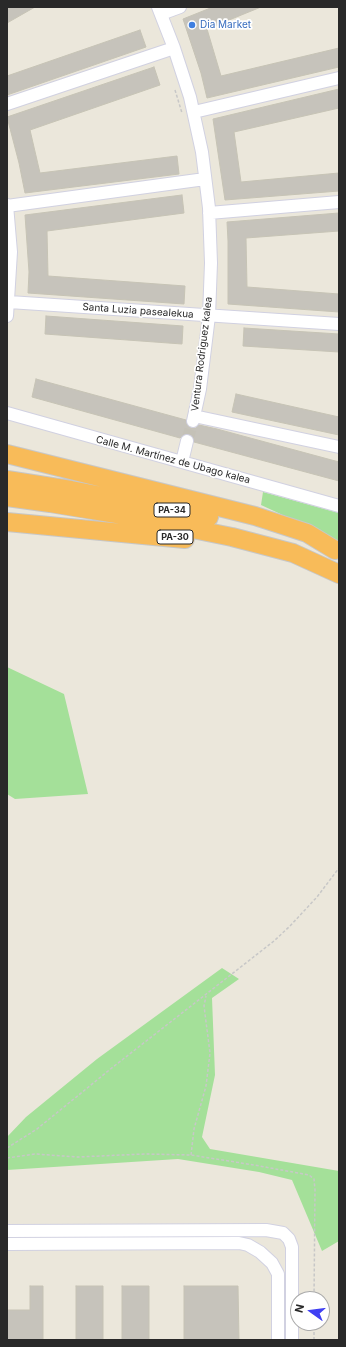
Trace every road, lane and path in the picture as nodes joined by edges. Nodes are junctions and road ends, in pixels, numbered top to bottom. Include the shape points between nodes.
1 (180, 7) edge
2 (160, 11) edge
3 (174, 48) junction
4 (339, 78) edge
5 (175, 87) dead end
6 (7, 104) edge
7 (188, 114) junction
8 (205, 179) junction
9 (339, 202) edge
10 (7, 205) edge
11 (209, 213) junction
12 (9, 302) junction
13 (7, 316) edge
14 (209, 316) junction
15 (339, 324) edge
16 (7, 413) edge
17 (187, 441) tunnel mouth
18 (339, 447) edge
19 (12, 456) edge
20 (182, 462) junction
21 (7, 480) edge
22 (7, 497) edge
23 (339, 506) edge
24 (7, 522) edge
25 (337, 551) edge
26 (339, 575) edge
27 (339, 868) edge
28 (206, 994) junction
29 (7, 1148) edge
30 (191, 1155) junction
31 (7, 1158) edge
32 (7, 1231) edge
33 (7, 1244) edge
34 (314, 1291) edge
35 (278, 1340) edge
36 (292, 1340) edge

1 - 2 street
2 - 3 street, Ventura Rodriguez kalea
3 - 6 street
3 - 7 street, Ventura Rodriguez kalea via 190,97
4 - 7 street
5 - 7 path
7 - 8 street, Ventura Rodriguez kalea via 202,152
8 - 10 street
8 - 11 street, Ventura Rodriguez kalea
9 - 11 street
10 - 12 street via 11,252
11 - 14 street, Ventura Rodriguez kalea via 212,263
12 - 13 street
12 - 14 street, Santa Luzia pasealekua
14 - 15 street, Santa Luzia pasealekua
14 - 18 street, Ventura Rodriguez kalea via 200,389 193,418
16 - 20 street, Calle M. Martínez de Ubago kalea
17 - 20 street
19 - 25 highway via 255,516 307,533
20 - 23 street, Calle M. Martínez de Ubago kalea
21 - 25 highway, PA-34 via 242,523
22 - 26 highway, PA-34 via 121,515 232,537 292,553
24 - 26 highway, PA-30 via 237,546
27 - 28 path via 290,926
28 - 29 path via 37,1129
28 - 30 path via 204,1006 210,1053 206,1086 194,1129
30 - 31 path via 77,1157 35,1154
30 - 34 path via 302,1173 314,1179
32 - 36 street via 266,1230 283,1233 289,1239 292,1248
33 - 35 street via 248,1245 272,1263 278,1274

